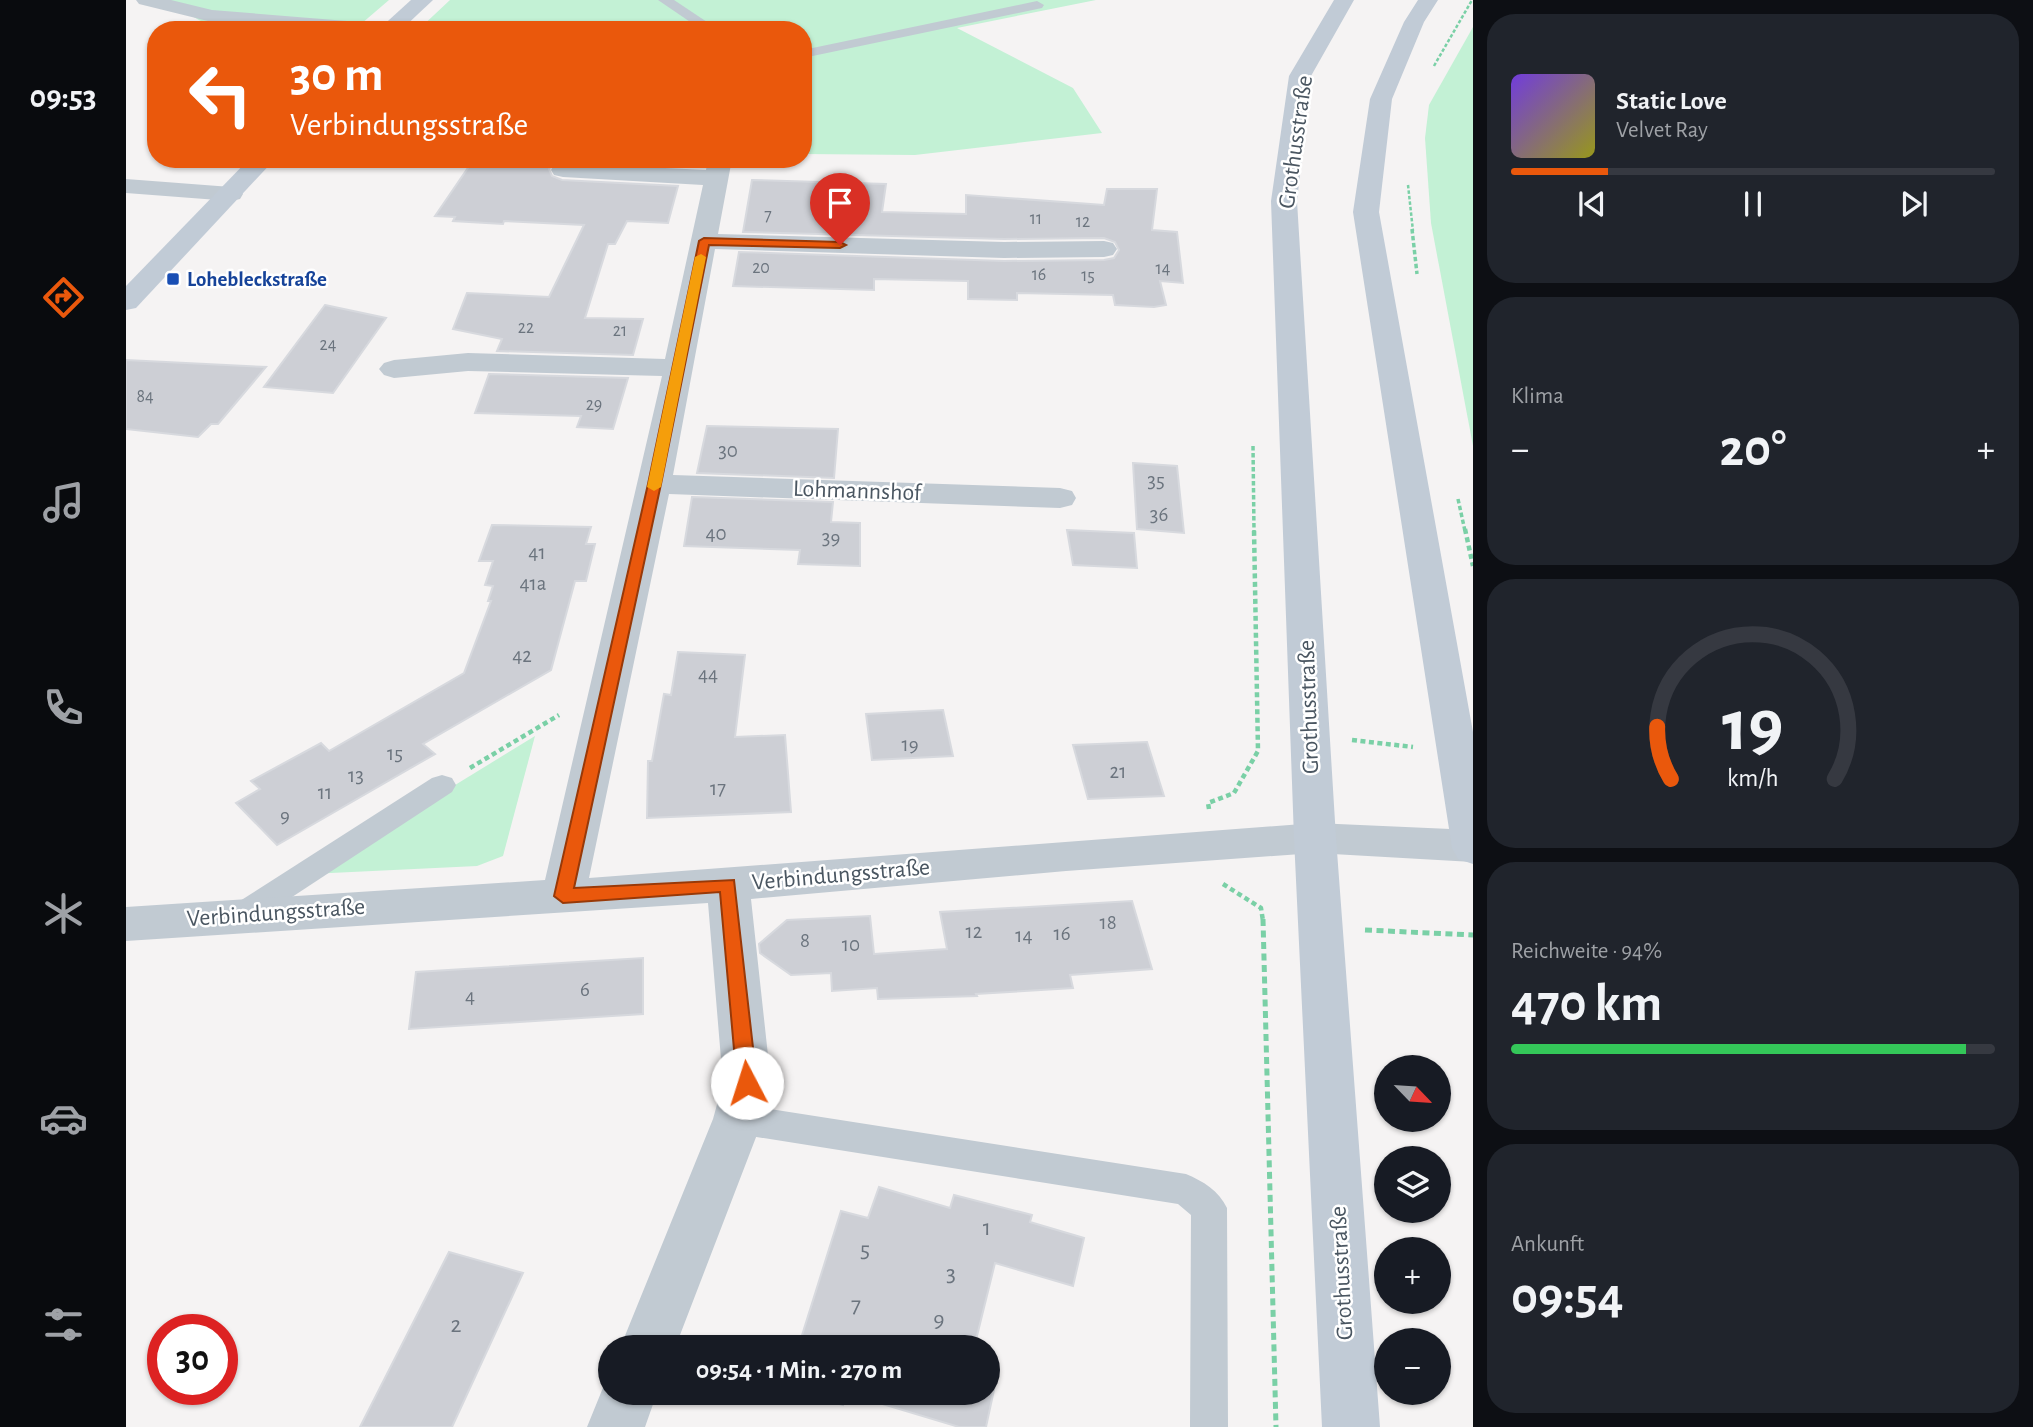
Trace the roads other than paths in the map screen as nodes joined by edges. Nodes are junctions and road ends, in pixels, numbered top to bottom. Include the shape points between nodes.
1 (146, 0) edge
2 (423, 0) edge
3 (665, 0) edge
4 (1344, 0) edge
5 (1429, 0) edge
6 (1037, 5) dead end
7 (274, 21) edge
8 (397, 21) edge
9 (698, 21) edge
10 (812, 52) edge
11 (254, 168) edge
12 (718, 169) edge
13 (562, 170) dead end
14 (126, 186) edge
15 (231, 194) junction
16 (704, 241) junction
17 (1104, 249) dead end
18 (126, 302) edge
19 (678, 368) junction
20 (394, 369) dead end
21 (654, 484) junction
22 (1060, 498) dead end
23 (442, 785) road end
24 (1315, 838) junction
25 (1473, 847) edge
26 (728, 885) junction
27 (563, 896) junction
28 (243, 914) junction
29 (126, 924) edge
30 (738, 1119) junction
31 (652, 1335) edge
32 (624, 1405) edge
33 (616, 1427) edge
34 (1209, 1427) edge
35 (1351, 1427) edge

1 - 7 street via 212,16
2 - 8 main road
3 - 9 lane
4 - 24 main road, Grothusstraße via 1300,76 1284,201
5 - 25 main road via 1414,22 1381,99 1366,212
6 - 10 lane
11 - 15 main road
12 - 13 street
12 - 16 street
14 - 15 street
15 - 18 main road
16 - 17 street
16 - 19 street
19 - 20 street via 468,362
19 - 21 street
21 - 22 street, Lohmannshof
21 - 27 street
23 - 28 lane
24 - 25 street, Verbindungsstraße
24 - 26 street, Verbindungsstraße
24 - 35 main road, Grothusstraße
26 - 27 street, Verbindungsstraße
26 - 30 street via 747,1083
27 - 28 street, Verbindungsstraße
28 - 29 street, Verbindungsstraße
30 - 31 street
30 - 34 lane via 1186,1190 1209,1208
32 - 33 street

